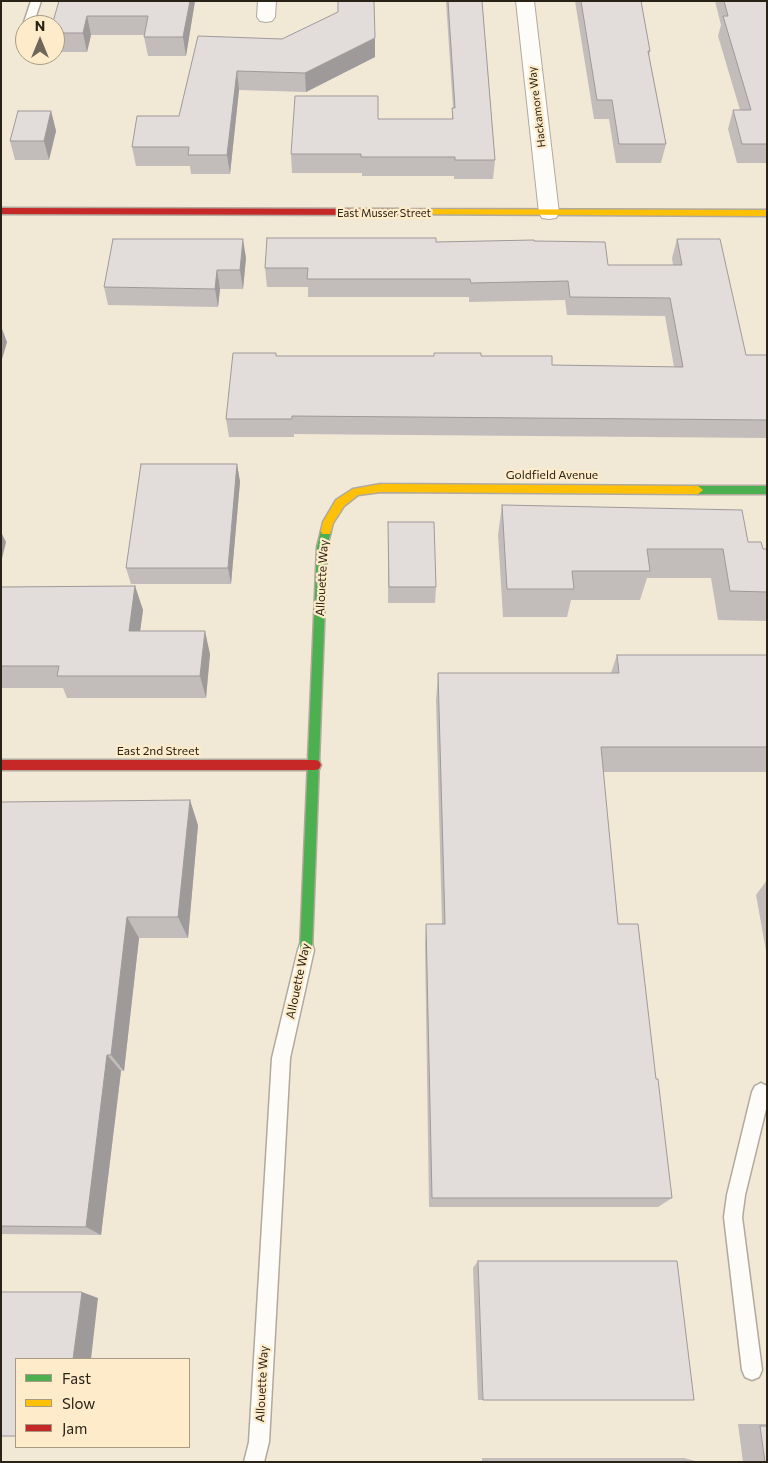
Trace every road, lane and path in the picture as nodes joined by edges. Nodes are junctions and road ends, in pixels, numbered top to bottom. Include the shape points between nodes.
1 (36, 1) edge
2 (525, 1) edge
3 (31, 15) edge
4 (1, 212) edge
5 (549, 213) junction
6 (767, 214) edge
7 (767, 490) edge
8 (340, 503) joint
9 (1, 764) edge
10 (315, 765) junction
11 (306, 950) joint
12 (761, 1092) dead end
13 (752, 1370) dead end
14 (254, 1462) edge

1 - 3 lane
2 - 5 street, Hackamore Way
4 - 5 street, East Musser Street
5 - 6 street, East Musser Street
7 - 8 street, Goldfield Avenue via 381,488 356,492
8 - 10 street, Allouette Way via 328,522 322,547
9 - 10 street, East 2nd Street
10 - 11 street, Allouette Way
11 - 14 lane, Allouette Way via 281,1058 259,1442
12 - 13 lane via 733,1217

